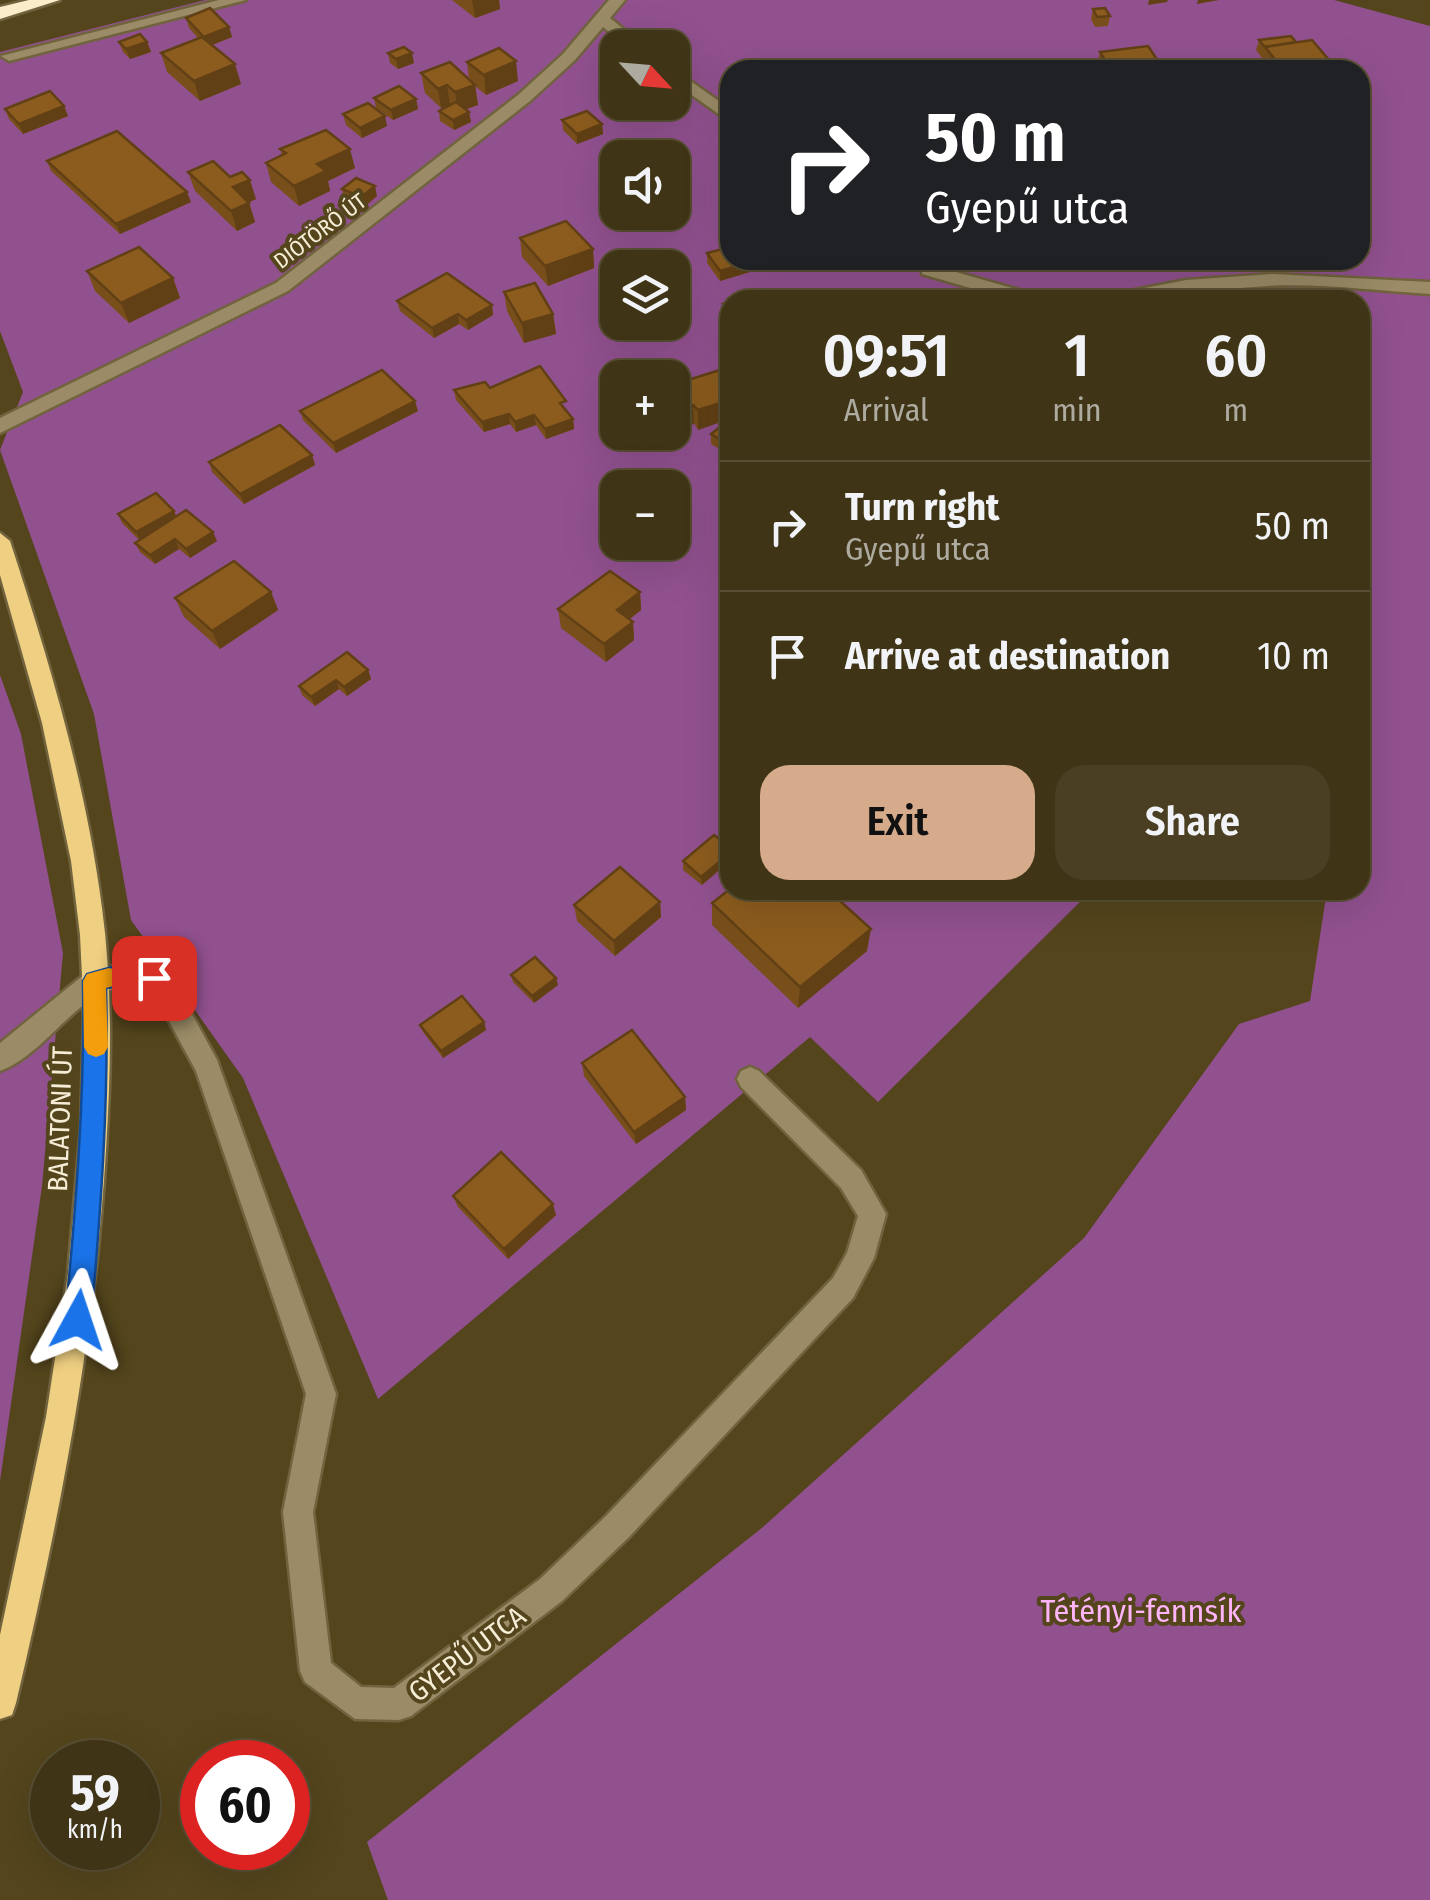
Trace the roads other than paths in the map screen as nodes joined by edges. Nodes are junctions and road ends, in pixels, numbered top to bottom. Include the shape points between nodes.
1 (51, 0) edge
2 (238, 0) edge
3 (593, 0) edge
4 (608, 10) edge
5 (0, 13) edge
6 (624, 30) edge
7 (9, 56) dead end
8 (690, 87) edge
9 (720, 109) edge
10 (926, 270) edge
11 (937, 270) edge
12 (1430, 288) edge
13 (945, 290) edge
14 (1000, 290) edge
15 (1165, 290) edge
16 (0, 426) edge
17 (0, 541) edge
18 (95, 981) junction
19 (0, 1058) edge
20 (750, 1079) dead end
21 (0, 1703) edge

1 - 5 highway
2 - 7 street
3 - 4 street
4 - 6 street
4 - 16 street, DIÓTÖRŐ ÚT via 524,98 282,287
8 - 9 street
10 - 13 street
11 - 14 street
12 - 15 street via 1273,280
17 - 18 main road, BALATONI ÚT via 78,828
18 - 19 street
18 - 20 street, GYEPŰ UTCA via 126,974 154,978 208,1068 321,1394 298,1512 316,1670 356,1703 399,1704 551,1590 843,1288 872,1214 851,1179
18 - 21 main road, BALATONI ÚT via 97,1076 78,1320 51,1478

